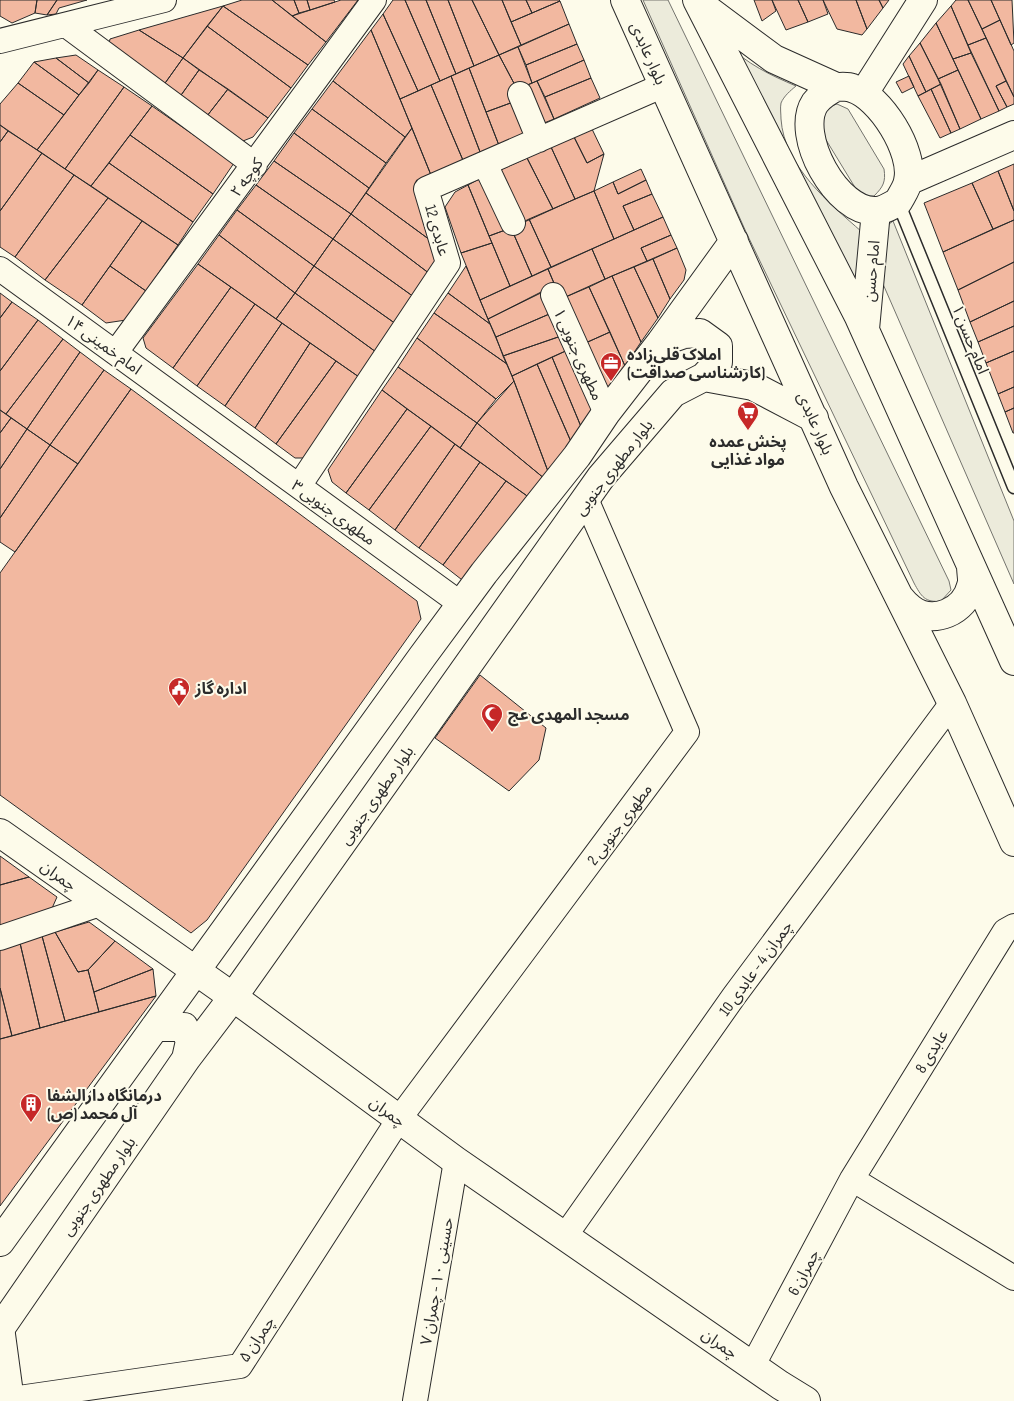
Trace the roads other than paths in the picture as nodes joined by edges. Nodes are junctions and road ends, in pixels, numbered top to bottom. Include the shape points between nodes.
1 (164, 0) edge
2 (374, 0) edge
3 (625, 0) edge
4 (923, 0) edge
5 (697, 1) edge
6 (66, 24) junction
7 (0, 41) edge
8 (664, 85) junction
9 (836, 87) junction
10 (864, 93) junction
11 (520, 94) dead end
12 (1014, 135) edge
13 (539, 140) junction
14 (485, 164) junction
15 (255, 165) junction
16 (894, 198) junction
17 (513, 223) dead end
18 (734, 241) junction
19 (0, 269) edge
20 (553, 295) dead end
21 (865, 330) junction
22 (661, 342) junction
23 (116, 352) junction
24 (704, 377) junction
25 (606, 413) junction
26 (814, 418) junction
27 (207, 419) joint
28 (299, 486) junction
29 (1014, 487) edge
30 (586, 499) junction
31 (971, 566) junction
32 (899, 597) junction
33 (461, 604) junction
34 (1014, 661) edge
35 (952, 703) junction
36 (0, 833) edge
37 (1014, 842) edge
38 (100, 904) junction
39 (231, 924) junction
40 (1014, 926) edge
41 (0, 938) edge
42 (259, 961) junction
43 (195, 972) junction
44 (233, 997) junction
45 (155, 1027) junction
46 (186, 1059) junction
47 (399, 1119) junction
48 (456, 1161) junction
49 (852, 1179) junction
50 (565, 1236) junction
51 (0, 1242) edge
52 (1014, 1278) edge
53 (1, 1328) edge
54 (753, 1366) junction
55 (786, 1393) edge
56 (12, 1400) edge
57 (415, 1401) edge
58 (806, 1401) edge

1 - 6 street
2 - 15 street, کوچه ۲
3 - 8 street, بلوار عابدی
4 - 10 street
5 - 9 street via 774,59
5 - 21 street
6 - 7 street
6 - 15 street
8 - 13 street, عابدی 12
8 - 18 street, بلوار عابدی
9 - 10 street via 851,87
9 - 16 street via 818,99 810,118 810,134 817,160 832,184 861,207
10 - 16 street via 893,125 906,156
11 - 13 street
12 - 16 street
13 - 14 street, عابدی 12
14 - 17 street
14 - 28 street, عابدی 12 via 426,189 448,263
15 - 23 street, کوچه ۲
16 - 21 street, امام حسن
16 - 29 lane, امام حسن ۱
18 - 22 street
18 - 26 street, بلوار عابدی
19 - 23 street, امام خمینی ۱۴
20 - 25 street, مطهری جنوبی ۱
21 - 31 street
22 - 24 street via 684,334 700,333 718,346 718,362
22 - 25 street
23 - 27 street, امام خمینی ۱۴
24 - 26 street via 753,386
24 - 30 street, بلوار مطهری جنوبی via 674,393 601,477
25 - 33 street via 577,456
26 - 32 street, بلوار عابدی
27 - 28 street, مطهری جنوبی ۳
28 - 33 street, مطهری جنوبی ۳
30 - 42 street, بلوار مطهری جنوبی
30 - 47 street, مطهری جنوبی 2 via 687,732
31 - 32 street via 972,585 964,602 948,614 930,617 912,610
31 - 34 street
32 - 35 street, بلوار عابدی
33 - 39 street
35 - 37 street, بلوار عابدی
35 - 50 street, چمران 4 - عابدی 10 via 734,996
36 - 38 street, چمران
38 - 41 street
38 - 43 street, چمران
39 - 42 street via 232,949 242,961
39 - 43 street
40 - 49 street, عابدی 8 via 1005,931
42 - 44 street, بلوار مطهری جنوبی
43 - 44 street, چمران
43 - 45 street
44 - 46 street, بلوار مطهری جنوبی
44 - 47 street, چمران
45 - 46 street via 184,1027 190,1041
45 - 51 street
46 - 53 street, بلوار مطهری جنوبی
47 - 48 street, چمران
47 - 56 street, چمران ۵ via 240,1366
48 - 50 street, چمران
48 - 57 street, حسينی ۱۰ - چمران ۷
49 - 52 street
49 - 54 street, چمران 6
50 - 54 street, چمران
53 - 56 street
54 - 55 street, چمران
55 - 58 street, چمران

